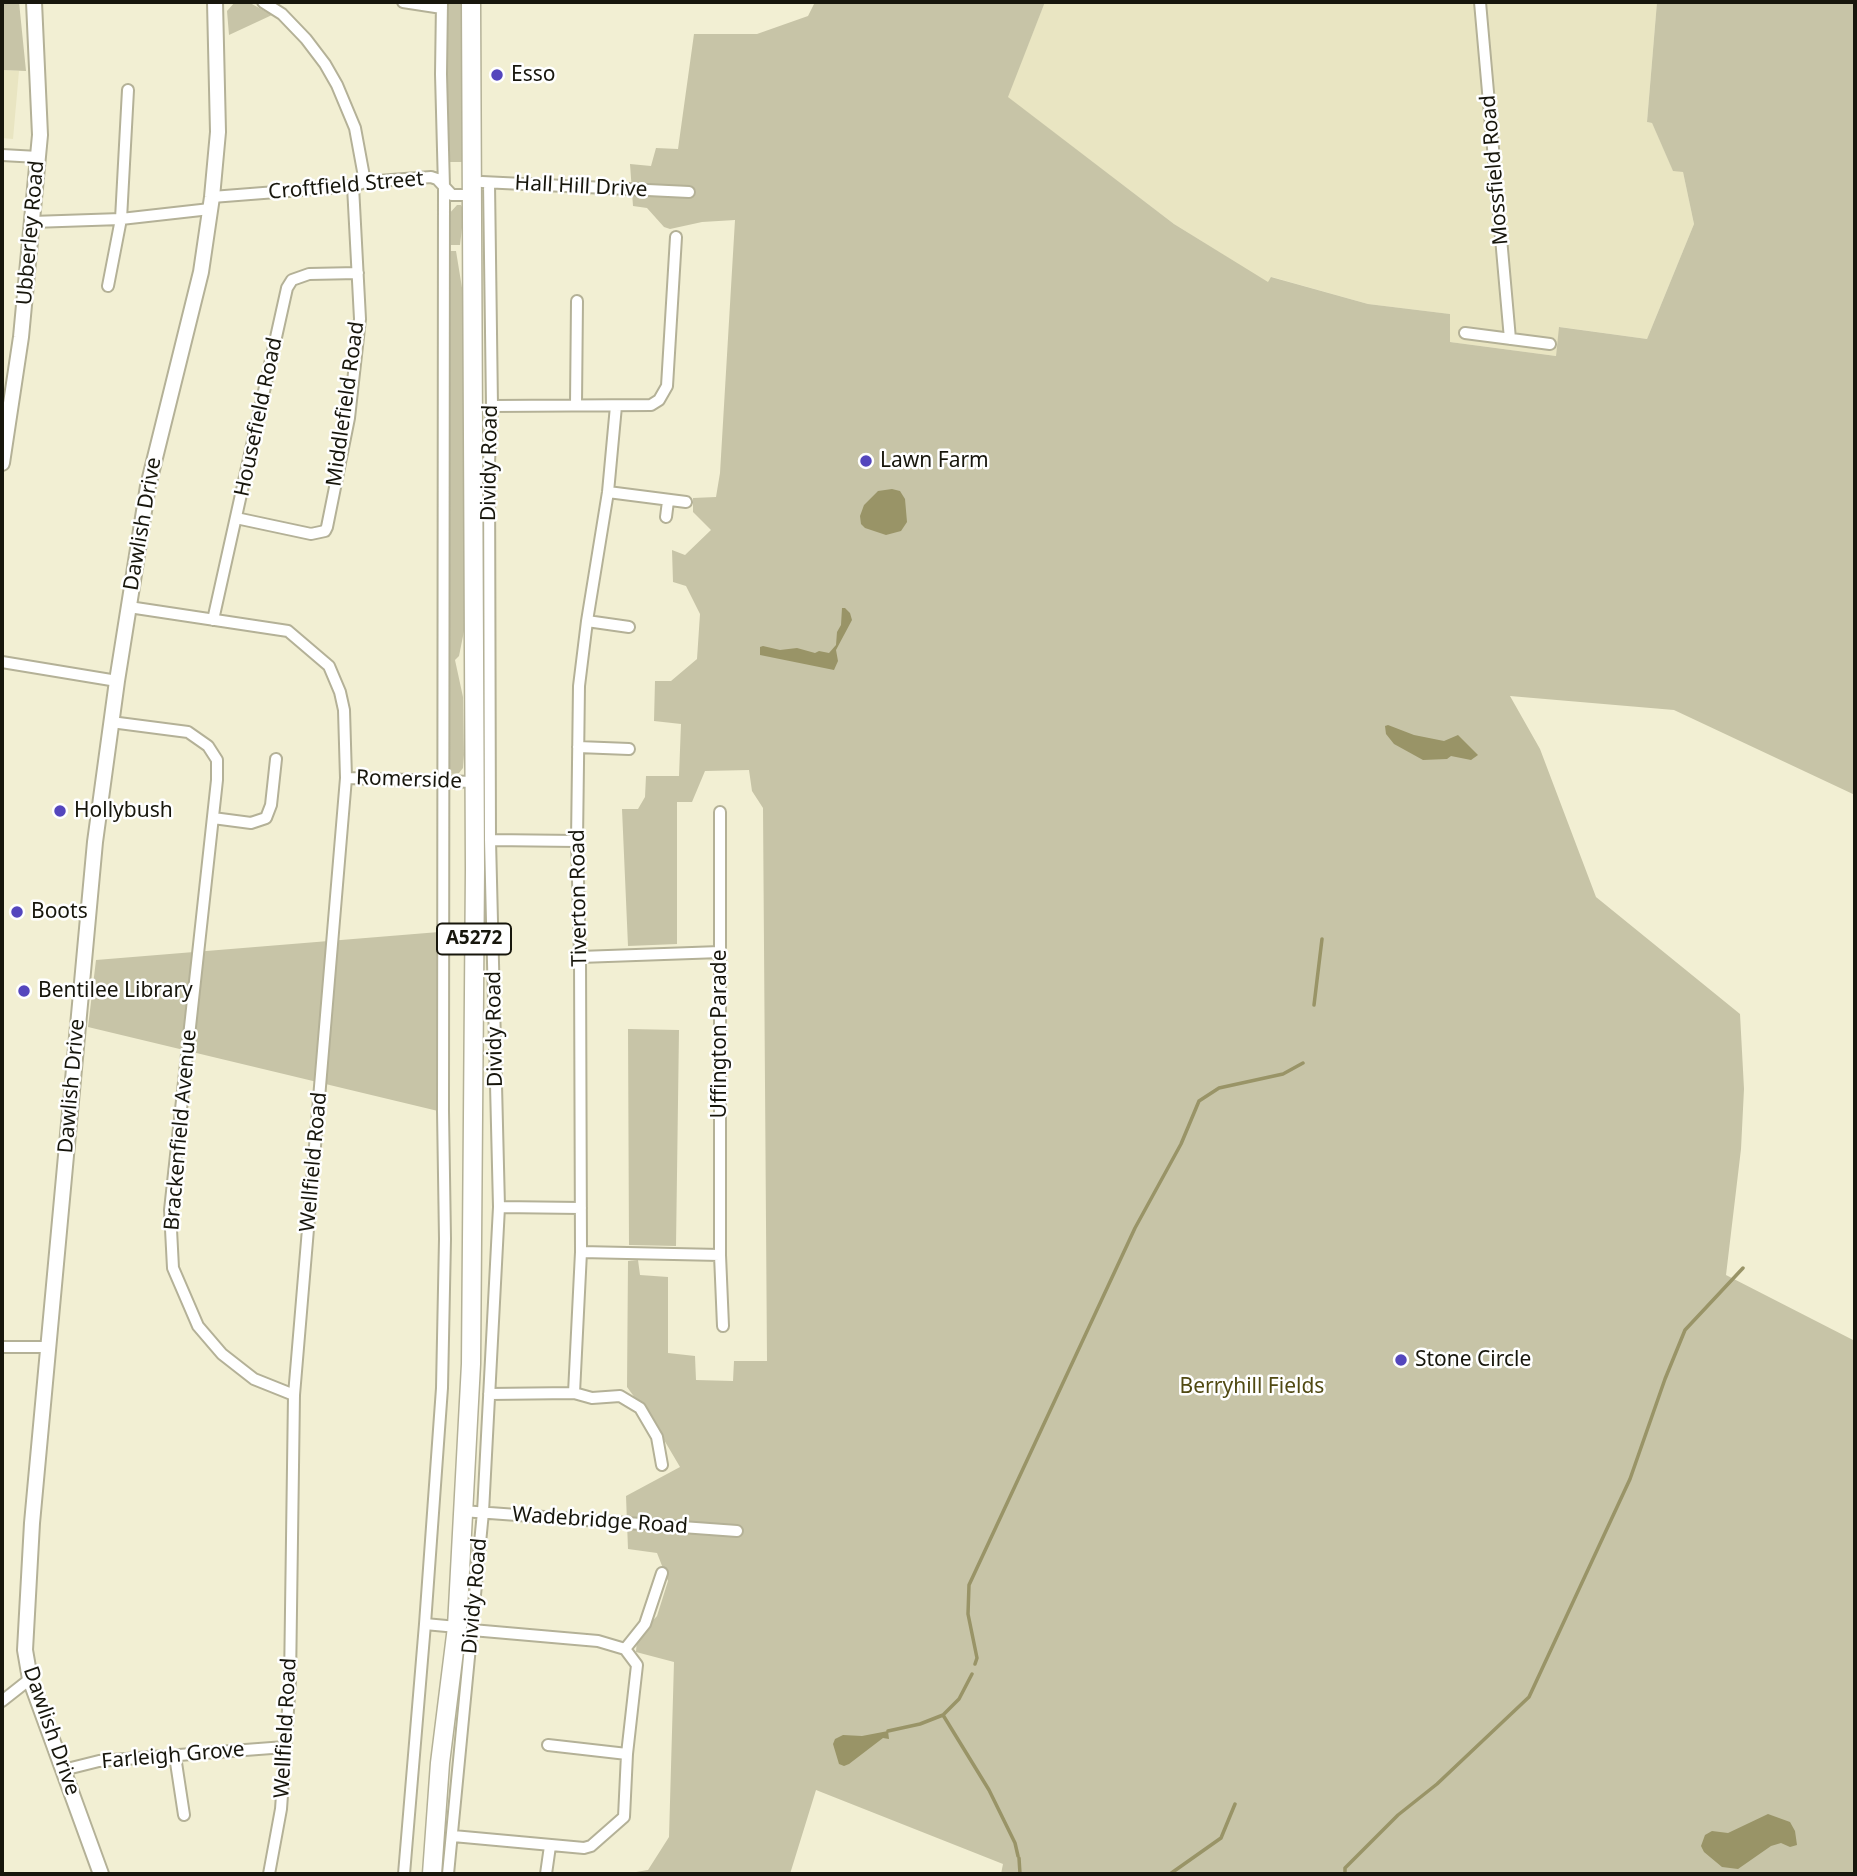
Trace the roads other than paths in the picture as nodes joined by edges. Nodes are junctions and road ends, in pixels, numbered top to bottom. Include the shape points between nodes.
1 (34, 2) edge
2 (215, 2) edge
3 (264, 2) edge
4 (403, 2) edge
5 (471, 2) edge
6 (1480, 2) edge
7 (442, 5) edge
8 (128, 90) dead end
9 (2, 155) edge
10 (38, 157) junction
11 (359, 184) junction
12 (444, 187) junction
13 (478, 187) junction
14 (689, 192) dead end
15 (211, 203) junction
16 (121, 219) junction
17 (32, 222) junction
18 (676, 237) dead end
19 (358, 273) junction
20 (108, 286) dead end
21 (577, 301) dead end
22 (1465, 333) dead end
23 (1510, 339) junction
24 (1550, 344) dead end
25 (576, 404) junction
26 (492, 406) junction
27 (616, 406) junction
28 (2, 463) edge
29 (608, 492) junction
30 (668, 501) junction
31 (686, 502) dead end
32 (666, 517) dead end
33 (236, 519) junction
34 (129, 607) junction
35 (213, 620) junction
36 (587, 621) junction
37 (629, 627) dead end
38 (2, 662) edge
39 (117, 681) junction
40 (111, 722) junction
41 (578, 747) junction
42 (629, 749) dead end
43 (276, 759) dead end
44 (346, 778) junction
45 (442, 782) junction
46 (473, 782) junction
47 (720, 812) dead end
48 (213, 818) junction
49 (490, 840) junction
50 (577, 841) junction
51 (720, 952) junction
52 (580, 957) junction
53 (499, 1207) junction
54 (581, 1208) junction
55 (580, 1252) junction
56 (720, 1255) junction
57 (723, 1326) dead end
58 (2, 1347) edge
59 (49, 1347) junction
60 (574, 1393) junction
61 (489, 1394) junction
62 (294, 1395) junction
63 (662, 1465) dead end
64 (462, 1511) junction
65 (483, 1512) junction
66 (737, 1531) dead end
67 (662, 1573) dead end
68 (425, 1624) junction
69 (464, 1629) junction
70 (625, 1649) junction
71 (30, 1679) junction
72 (2, 1700) edge
73 (548, 1745) dead end
74 (285, 1747) junction
75 (626, 1754) junction
76 (175, 1756) junction
77 (62, 1770) junction
78 (184, 1815) dead end
79 (453, 1836) junction
80 (550, 1846) junction
81 (101, 1874) edge
82 (269, 1874) edge
83 (404, 1874) edge
84 (432, 1874) edge
85 (448, 1874) edge
86 (546, 1874) edge

1 - 10 street, Ubberley Road
2 - 15 street, Dawlish Drive via 218,132
3 - 11 street, Middlefield Road via 306,39 337,85 355,128
4 - 7 street
5 - 13 main road, Dividy Road / A5272
6 - 23 street, Mossfield Road
7 - 12 street
8 - 16 street
9 - 10 street
10 - 17 street, Ubberley Road
11 - 12 street, Croftfield Street via 431,177
11 - 15 street, Croftfield Street
11 - 19 street, Middlefield Road
12 - 13 street, Croftfield Street via 453,195
12 - 45 street
13 - 14 street, Hall Hill Drive
13 - 26 street, Dividy Road
13 - 46 main road, Dividy Road / A5272
15 - 16 street, Croftfield Street
15 - 34 street, Dawlish Drive via 199,283 148,486
16 - 17 street, Croftfield Street
16 - 20 street
17 - 28 street, Ubberley Road
18 - 27 street via 667,386 651,405
19 - 33 street, Housefield Road via 309,274 292,280 287,288
19 - 33 street, Middlefield Road via 360,319 349,418 327,527 311,534
21 - 25 street
22 - 23 street
23 - 24 street
25 - 26 street
25 - 27 street
26 - 49 street, Dividy Road
27 - 29 street, Tiverton Road
29 - 30 street
29 - 36 street, Tiverton Road
30 - 31 street
30 - 32 street
33 - 35 street, Housefield Road
34 - 35 street, Wellfield Road
34 - 39 street, Dawlish Drive
35 - 44 street, Wellfield Road via 288,631 329,666 344,710
36 - 37 street
36 - 41 street, Tiverton Road
38 - 39 street
39 - 40 street, Dawlish Drive
40 - 48 street, Brackenfield Avenue via 188,732 208,746 217,760
40 - 59 street, Dawlish Drive via 95,842
41 - 42 street
41 - 50 street, Tiverton Road
43 - 48 street via 266,818 251,823
44 - 45 street, Romerside
44 - 62 street, Wellfield Road
45 - 46 street, Romerside
45 - 68 street via 442,1388
46 - 64 main road, Dividy Road / A5272 via 471,1364
47 - 51 street, Uffington Parade
48 - 62 street, Brackenfield Avenue via 170,1210 173,1268 198,1326 222,1354 254,1379
49 - 50 street
49 - 53 street, Dividy Road
50 - 52 street, Tiverton Road
51 - 52 street
51 - 56 street, Uffington Parade
52 - 54 street, Tiverton Road
53 - 54 street
53 - 61 street, Dividy Road
54 - 55 street, Tiverton Road
55 - 56 street
55 - 60 street, Tiverton Road
56 - 57 street, Uffington Parade
58 - 59 street
59 - 71 street, Dawlish Drive via 32,1523 25,1650
60 - 61 street
60 - 63 street via 592,1398 620,1396 640,1408 657,1437
61 - 65 street, Dividy Road
62 - 74 street, Wellfield Road
64 - 65 street, Wadebridge Road
64 - 69 main road, Dividy Road / A5272
65 - 66 street, Wadebridge Road
65 - 69 street, Dividy Road
67 - 70 street via 645,1624
68 - 69 street, Dividy Road
68 - 83 street
69 - 70 street via 598,1641
69 - 79 street, Dividy Road
69 - 84 main road, Dividy Road / A5272 via 440,1763
70 - 75 street via 637,1665
71 - 72 street
71 - 77 street, Dawlish Drive
73 - 75 street
74 - 76 street, Farleigh Grove
74 - 82 street, Wellfield Road via 281,1810
75 - 80 street via 624,1817 591,1846
76 - 77 street, Farleigh Grove
76 - 78 street
77 - 81 street, Dawlish Drive
79 - 80 street
79 - 85 street, Dividy Road
80 - 86 street

